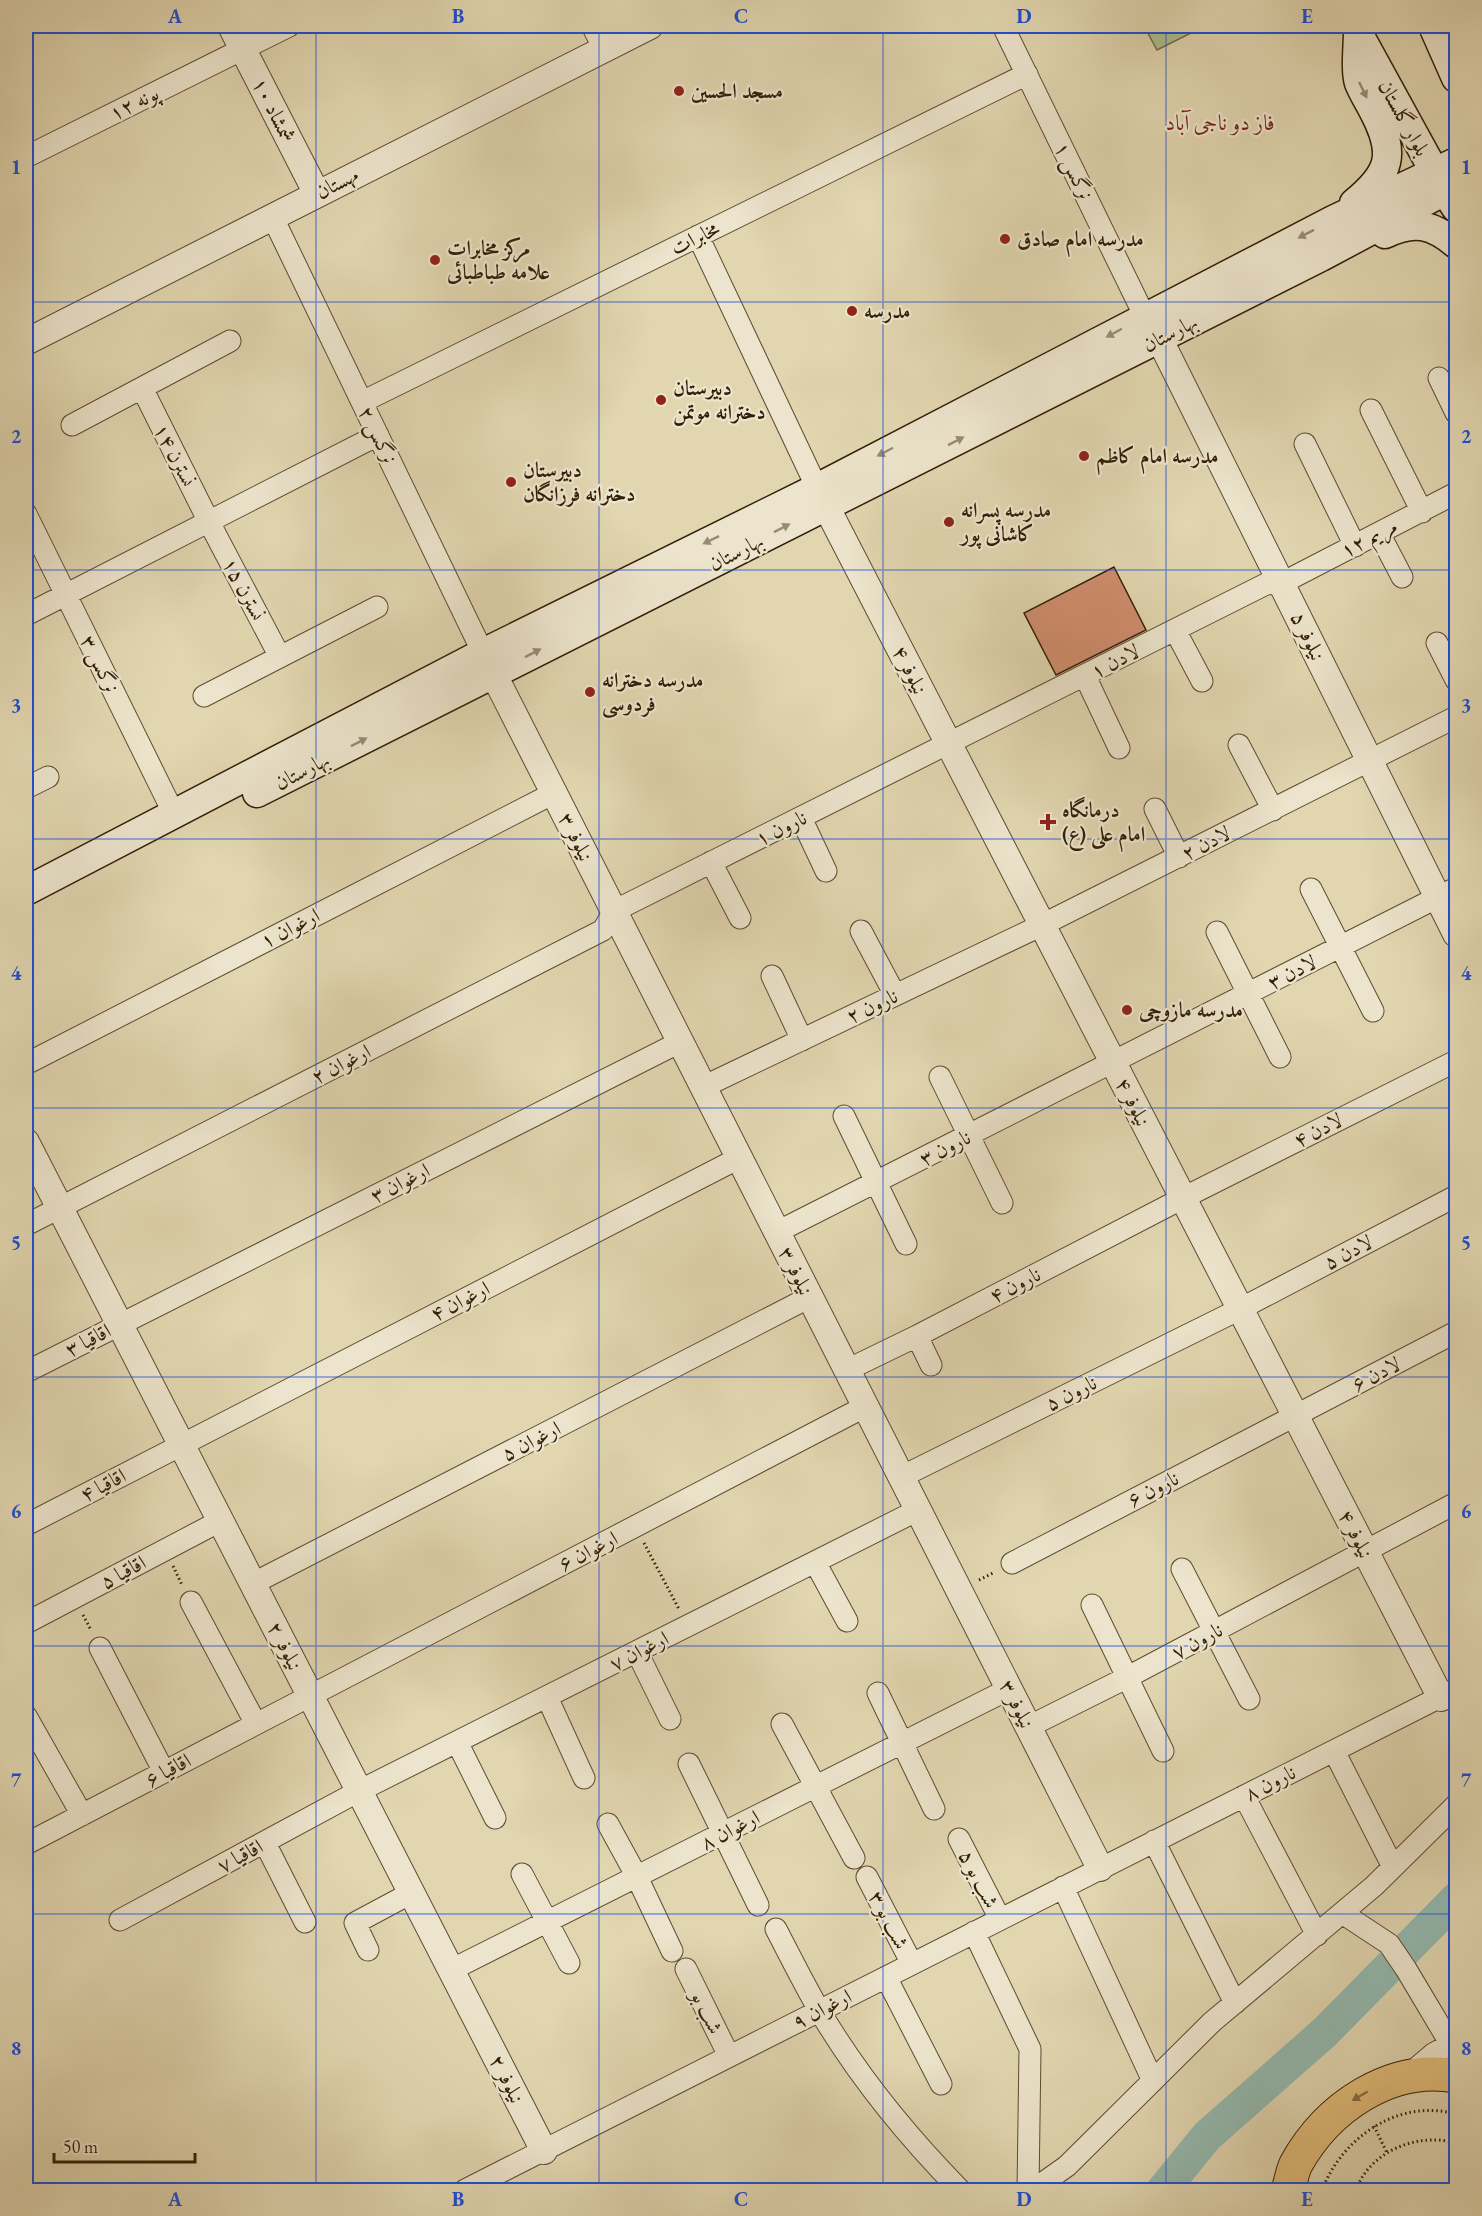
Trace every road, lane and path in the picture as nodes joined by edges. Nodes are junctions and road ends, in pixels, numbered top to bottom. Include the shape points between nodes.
1 (231, 26) edge
2 (289, 26) edge
3 (650, 26) edge
4 (1003, 26) edge
5 (1433, 26) edge
6 (1356, 29) edge
7 (600, 37) edge
8 (243, 49) junction
9 (1455, 73) edge
10 (1027, 74) junction
11 (26, 157) edge
12 (1450, 184) edge
13 (317, 194) junction
14 (272, 216) junction
15 (1333, 220) junction
16 (698, 236) junction
17 (1456, 244) edge
18 (1321, 257) junction
19 (1152, 328) junction
20 (230, 341) dead end
21 (26, 342) edge
22 (1439, 378) dead end
23 (142, 388) junction
24 (362, 402) junction
25 (1371, 410) dead end
26 (1456, 413) edge
27 (72, 425) dead end
28 (378, 435) junction
29 (1305, 444) dead end
30 (1456, 494) edge
31 (821, 497) junction
32 (1422, 512) junction
33 (26, 514) edge
34 (209, 522) junction
35 (1379, 533) junction
36 (1355, 546) junction
37 (1402, 577) dead end
38 (1282, 583) junction
39 (65, 594) junction
40 (377, 607) dead end
41 (26, 615) edge
42 (1175, 630) junction
43 (1437, 643) dead end
44 (280, 657) junction
45 (488, 663) junction
46 (1085, 676) junction
47 (1456, 680) edge
48 (1202, 681) dead end
49 (204, 696) dead end
50 (1456, 717) edge
51 (949, 744) junction
52 (1239, 745) dead end
53 (1119, 748) dead end
54 (1371, 760) junction
55 (48, 777) dead end
56 (26, 789) edge
57 (554, 793) junction
58 (1155, 809) dead end
59 (1273, 810) junction
60 (174, 814) junction
61 (801, 818) junction
62 (1179, 857) junction
63 (711, 862) junction
64 (826, 871) dead end
65 (1311, 889) dead end
66 (26, 891) edge
67 (1448, 893) edge
68 (26, 910) edge
69 (614, 911) junction
70 (740, 918) dead end
71 (1042, 925) junction
72 (861, 930) dead end
73 (1217, 932) dead end
74 (1456, 934) edge
75 (1341, 947) junction
76 (772, 976) dead end
77 (1248, 994) junction
78 (895, 995) junction
79 (1373, 1011) dead end
80 (802, 1040) junction
81 (680, 1042) junction
82 (1280, 1057) dead end
83 (1454, 1062) dead end
84 (1113, 1063) junction
85 (26, 1064) edge
86 (940, 1077) dead end
87 (703, 1087) junction
88 (844, 1116) dead end
89 (969, 1136) junction
90 (26, 1142) edge
91 (739, 1158) junction
92 (875, 1183) junction
93 (1456, 1196) edge
94 (1183, 1198) junction
95 (1002, 1203) dead end
96 (59, 1208) junction
97 (26, 1225) edge
98 (777, 1232) junction
99 (906, 1245) dead end
100 (810, 1297) junction
101 (1240, 1309) junction
102 (119, 1324) junction
103 (1456, 1332) edge
104 (917, 1336) junction
105 (931, 1365) dead end
106 (847, 1370) junction
107 (26, 1372) edge
108 (866, 1406) junction
109 (1295, 1416) junction
110 (181, 1445) junction
111 (901, 1477) junction
112 (1456, 1503) edge
113 (918, 1510) junction
114 (220, 1521) junction
115 (26, 1525) edge
116 (635, 1526) junction
117 (165, 1550) junction
118 (1365, 1551) junction
119 (815, 1562) junction
120 (1012, 1563) joint
121 (1182, 1569) dead end
122 (252, 1584) junction
123 (959, 1591) junction
124 (75, 1597) junction
125 (191, 1602) joint
126 (1092, 1605) dead end
127 (847, 1621) dead end
128 (26, 1623) edge
129 (689, 1626) junction
130 (1214, 1632) junction
131 (100, 1648) joint
132 (637, 1652) junction
133 (1126, 1678) junction
134 (1009, 1689) junction
135 (878, 1693) dead end
136 (1449, 1693) edge
137 (310, 1695) junction
138 (547, 1697) junction
139 (1249, 1699) dead end
140 (26, 1716) edge
141 (670, 1719) dead end
142 (256, 1724) junction
143 (782, 1724) dead end
144 (1028, 1727) junction
145 (457, 1742) junction
146 (903, 1742) junction
147 (1163, 1751) dead end
148 (1334, 1751) junction
149 (689, 1764) dead end
150 (164, 1772) junction
151 (584, 1778) dead end
152 (815, 1787) junction
153 (359, 1791) junction
154 (1244, 1796) junction
155 (1456, 1805) edge
156 (934, 1809) dead end
157 (81, 1815) junction
158 (495, 1818) dead end
159 (608, 1824) dead end
160 (724, 1833) junction
161 (959, 1839) dead end
162 (1154, 1841) junction
163 (265, 1842) junction
164 (26, 1844) edge
165 (854, 1858) dead end
166 (1393, 1867) junction
167 (1100, 1868) junction
168 (522, 1874) dead end
169 (637, 1877) junction
170 (867, 1877) dead end
171 (1063, 1887) junction
172 (411, 1893) junction
173 (758, 1905) dead end
174 (1342, 1913) junction
175 (1000, 1919) junction
176 (120, 1920) dead end
177 (305, 1922) dead end
178 (548, 1922) junction
179 (776, 1929) dead end
180 (974, 1932) junction
181 (1317, 1935) junction
182 (368, 1950) dead end
183 (672, 1951) dead end
184 (569, 1963) dead end
185 (912, 1964) junction
186 (686, 1969) dead end
187 (451, 1970) junction
188 (886, 1977) junction
189 (1235, 2003) junction
190 (819, 2011) junction
191 (1453, 2042) edge
192 (729, 2056) junction
193 (1454, 2075) edge
194 (1404, 2078) junction
195 (1153, 2081) junction
196 (941, 2084) dead end
197 (1456, 2114) edge
198 (1323, 2125) junction
199 (1374, 2126) junction
200 (1456, 2143) edge
201 (544, 2151) junction
202 (1387, 2153) junction
203 (465, 2190) edge
204 (960, 2190) edge
205 (1028, 2190) edge
206 (1033, 2190) edge
207 (1262, 2190) edge
208 (1288, 2190) edge
209 (1322, 2190) edge
210 (1356, 2190) edge

1 - 8 street, شمشاد ۱۰
2 - 8 street, پونه ۱۲
3 - 7 street, مهستان
4 - 10 street, نرگس ۱
5 - 9 main road
6 - 12 main road, بلوار گلستان
6 -> 15 main road via 1359,81 1381,125 1388,148 1386,165 1374,187
7 - 13 street, مهستان
8 - 11 street, پونه ۱۲
8 - 13 street, شمشاد ۱۰
10 - 16 street, مخابرات
10 - 19 street, نرگس ۱
12 - 15 main road, بهارستان
12 - 18 main road, بهارستان
13 - 14 street, مهستان
14 - 21 street, مهستان
14 - 24 street, نرگس ۲
15 -> 19 main road, بهارستان
16 - 24 street, مخابرات
16 - 31 street
17 - 18 main road via 1440,230 1419,225 1398,228
18 - 19 main road, بهارستان
19 - 31 main road, بهارستان
19 - 38 street, نیلوفر ۵
20 - 23 street
22 - 26 street
23 - 27 street
23 - 34 street, نسترن ۱۴
24 - 28 street, نرگس ۲
25 - 32 street
28 - 34 street
28 - 45 street, نرگس ۲
29 - 36 street
30 - 32 street, مریم ۱۲
31 - 45 main road, بهارستان
31 - 51 street, نیلوفر ۴
32 - 35 street, مریم ۱۲
33 - 39 street, نرگس ۳
34 - 39 street
34 - 44 street, نسترن ۱۵
35 - 36 street, مریم ۱۲
35 - 37 street
36 - 38 street, مریم ۱۲
38 - 42 street, لادن ۱ via 1266,584
38 - 54 street, نیلوفر ۵
39 - 41 street
39 - 60 street, نرگس ۳
40 - 44 street
42 - 46 street, لادن ۱
42 - 48 street
43 - 47 street
44 - 49 street
45 - 57 street, نیلوفر ۳
45 - 60 main road, بهارستان
68 -> 45 main road, بهارستان
46 - 51 street, لادن ۱
46 - 53 street
50 - 54 street, لادن ۲
51 - 61 street, نارون ۱
51 - 71 street, نیلوفر ۴
52 - 59 street
54 - 59 street, لادن ۲
54 - 67 street, نیلوفر ۵
55 - 56 street
57 - 69 street, نیلوفر ۳
57 - 85 street, ارغوان ۱
58 - 62 street
59 - 62 street, لادن ۲
60 - 66 main road, بهارستان
61 - 63 street, نارون ۱
61 - 64 street
62 - 71 street, لادن ۲
63 - 69 street, نارون ۱
63 - 70 street
65 - 75 street
67 - 74 street, نیلوفر ۵
67 - 75 street, لادن ۳
69 - 81 street, نیلوفر ۳
69 - 96 street, ارغوان ۲ via 603,930
71 - 78 street, نارون ۲
71 - 84 street, نیلوفر ۴
72 - 78 street
73 - 77 street
75 - 77 street, لادن ۳
75 - 79 street
76 - 80 street
77 - 82 street
77 - 84 street, لادن ۳
78 - 80 street, نارون ۲
80 - 87 street, نارون ۲
81 - 87 street, نیلوفر ۳
81 - 102 street, ارغوان ۳
83 - 94 street, لادن ۴
84 - 89 street, نارون ۳
84 - 94 street, نیلوفر ۴
86 - 89 street
87 - 91 street, نیلوفر ۳
88 - 92 street
89 - 92 street, نارون ۳
89 - 95 street
90 - 96 street, نیلوفر ۲
91 - 98 street, نیلوفر ۳
91 - 110 street, ارغوان ۴
92 - 98 street, نارون ۳
92 - 99 street
93 - 101 street, لادن ۵
94 - 101 street, نیلوفر ۴
94 - 104 street, نارون ۴
96 - 97 street, ارغوان ۲
96 - 102 street, نیلوفر ۲
98 - 100 street, نیلوفر ۳
100 - 106 street, نیلوفر ۳
100 - 122 street, ارغوان ۵
101 - 109 street, نیلوفر ۴
101 - 111 street, نارون ۵
102 - 107 street, اقاقیا ۳
102 - 110 street, نیلوفر ۲
103 - 109 street, لادن ۶
104 - 105 street
104 - 106 street, نارون ۴
106 - 108 street, نیلوفر ۳
108 - 111 street, نیلوفر ۳
108 - 116 street, ارغوان ۶
109 - 118 street, نیلوفر ۴
109 - 120 street, نارون ۶
110 - 114 street, نیلوفر ۲
110 - 115 street, اقاقیا ۴
111 - 113 street, نیلوفر ۳
112 - 118 street, نارون ۷
113 - 119 street, ارغوان ۷
113 - 123 street, نیلوفر ۳
114 - 117 street, اقاقیا ۵
114 - 122 street, نیلوفر ۲
116 - 129 path
116 - 137 street, ارغوان ۶
117 - 124 street, اقاقیا ۵
117 - 125 path
118 - 130 street, نارون ۷
118 - 136 street, نیلوفر ۴
119 - 127 street
119 - 129 street, ارغوان ۷
120 - 123 path
121 - 130 street
122 - 137 street, نیلوفر ۲
123 - 134 street, نیلوفر ۳
124 - 128 street, اقاقیا ۵
124 - 131 path
125 - 142 street
126 - 133 street
129 - 132 street, ارغوان ۷
130 - 133 street, نارون ۷
130 - 139 street
131 - 150 street
132 - 138 street, ارغوان ۷
132 - 141 street
133 - 144 street, نارون ۷
133 - 147 street
134 - 144 street, نیلوفر ۳
134 - 146 street, ارغوان ۸
135 - 146 street
136 - 148 street, نارون ۸
137 - 142 street, اقاقیا ۶
137 - 153 street, نیلوفر ۲
138 - 145 street, ارغوان ۷
138 - 151 street
140 - 157 street
142 - 150 street, اقاقیا ۶
143 - 152 street
144 - 167 street, نیلوفر ۳
145 - 153 street, ارغوان ۷
145 - 158 street
146 - 152 street, ارغوان ۸
146 - 156 street
148 - 154 street, نارون ۸
148 - 166 street
149 - 160 street
150 - 157 street, اقاقیا ۶
152 - 160 street, ارغوان ۸
152 - 165 street
153 - 163 street, اقاقیا ۷
153 - 172 street, نیلوفر ۲
154 - 162 street, نارون ۸
154 - 181 street
155 - 166 street
157 - 164 street, اقاقیا ۶
159 - 169 street
160 - 169 street, ارغوان ۸
160 - 173 street
161 - 175 street, شب بو ۵
162 - 167 street, نارون ۸
162 - 189 street
163 - 176 street, اقاقیا ۷
163 - 177 street
166 - 174 street
167 - 171 street, ارغوان ۹
168 - 178 street
169 - 178 street, ارغوان ۸
169 - 183 street
170 - 185 street, شب بو ۳
171 - 175 street, ارغوان ۹
171 - 195 street
172 - 182 street via 355,1923
172 - 187 street, نیلوفر ۲
174 - 181 street
174 - 191 street via 1389,1944
175 - 180 street, ارغوان ۹
178 - 184 street
178 - 187 street, ارغوان ۸
179 - 190 street
180 - 185 street, ارغوان ۹
180 - 205 street via 1030,2049
181 - 189 street
185 - 188 street, ارغوان ۹
186 - 192 street, شب بو
187 - 201 street, نیلوفر ۲
188 - 190 street, ارغوان ۹
188 - 196 street
189 - 195 street
190 - 192 street, ارغوان ۹
190 - 204 street via 878,2096
191 - 194 street
192 - 201 street, ارغوان ۹
193 - 194 main road
194 -> 198 main road via 1374,2088
195 - 206 street via 1067,2166
197 - 199 path via 1412,2113
198 - 207 main road
198 - 208 main road via 1295,2166
199 - 202 path
199 - 209 path via 1342,2153
200 - 202 path via 1431,2139 1408,2143
201 - 203 street, ارغوان ۹
202 - 210 path via 1370,2167

